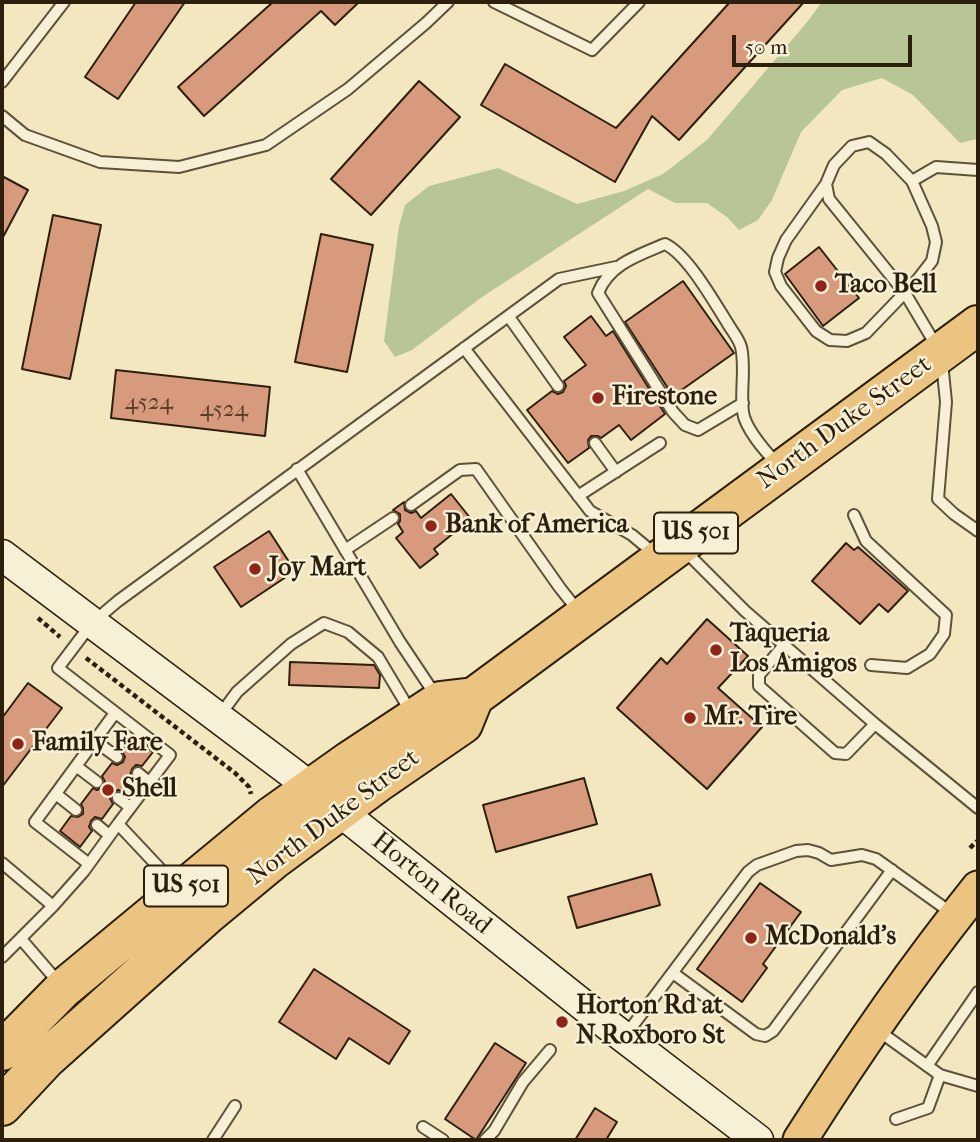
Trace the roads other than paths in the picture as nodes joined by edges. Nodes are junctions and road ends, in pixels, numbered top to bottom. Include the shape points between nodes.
1 (64, 2) edge
2 (448, 2) edge
3 (494, 2) edge
4 (639, 2) edge
5 (2, 82) edge
6 (2, 116) edge
7 (978, 170) edge
8 (912, 181) junction
9 (826, 184) junction
10 (616, 267) junction
11 (905, 293) junction
12 (509, 317) junction
13 (978, 325) edge
14 (464, 348) junction
15 (941, 352) junction
16 (558, 387) dead end
17 (743, 403) junction
18 (595, 443) dead end
19 (660, 443) dead end
20 (297, 469) junction
21 (782, 470) junction
22 (615, 472) junction
23 (578, 496) junction
24 (411, 505) dead end
25 (854, 515) dead end
26 (393, 518) dead end
27 (978, 531) edge
28 (345, 550) junction
29 (670, 552) junction
30 (2, 555) edge
31 (583, 617) junction
32 (92, 623) junction
33 (784, 645) junction
34 (871, 665) dead end
35 (443, 705) junction
36 (115, 713) junction
37 (218, 717) junction
38 (875, 724) junction
39 (95, 741) junction
40 (117, 757) dead end
41 (76, 766) junction
42 (138, 773) dead end
43 (97, 782) dead end
44 (149, 782) junction
45 (56, 794) junction
46 (118, 798) dead end
47 (325, 800) junction
48 (130, 807) junction
49 (978, 808) edge
50 (76, 810) dead end
51 (118, 824) junction
52 (97, 825) dead end
53 (109, 835) junction
54 (2, 863) edge
55 (89, 864) junction
56 (892, 870) junction
57 (179, 892) junction
58 (971, 900) edge
59 (53, 906) junction
60 (21, 939) junction
61 (2, 957) edge
62 (673, 973) junction
63 (64, 988) junction
64 (978, 992) edge
65 (874, 1027) junction
66 (624, 1037) junction
67 (550, 1050) dead end
68 (2, 1051) edge
69 (927, 1066) junction
70 (940, 1075) junction
71 (978, 1086) edge
72 (2, 1106) edge
73 (235, 1106) dead end
74 (896, 1119) dead end
75 (423, 1127) dead end
76 (213, 1140) edge
77 (443, 1140) edge
78 (485, 1140) edge
79 (758, 1140) edge
80 (800, 1140) edge

1 - 5 lane
2 - 6 lane via 348,89 266,145 179,167 100,162 26,135
3 - 4 lane via 592,50
7 - 8 lane via 936,167
8 - 9 lane via 869,142 852,146 834,165
8 - 11 lane via 936,242 932,261
9 - 11 lane via 829,199
9 - 11 lane via 778,258 775,272 781,286 816,331 830,340 847,341 866,333
10 - 12 lane via 559,279
10 - 17 lane via 665,244 674,248 705,287 741,346
10 - 17 lane via 598,293 685,425 698,430
11 - 15 lane
12 - 14 lane
12 - 16 lane
13 - 15 highway, North Duke Street / US 501
14 - 20 lane
14 - 23 lane
15 - 21 highway, North Duke Street / US 501
15 - 27 lane via 946,402 937,499
17 - 21 lane via 743,414 757,442
18 - 22 lane
19 - 22 lane
20 - 28 lane
20 - 32 lane
21 - 29 highway, North Duke Street / US 501
22 - 23 lane
23 - 29 lane via 590,511
24 - 31 lane via 460,470 476,469
25 - 34 lane via 866,541 946,615 944,634 930,654 907,668
26 - 28 lane
28 - 35 lane
29 - 31 highway, North Duke Street / US 501
29 - 33 lane
30 - 32 street, Horton Road
31 - 35 highway, North Duke Street / US 501
32 - 36 lane via 58,668
32 - 37 street, Horton Road
33 - 38 lane
33 - 38 lane via 759,675 759,686 835,753 846,754
35 - 37 lane via 348,632 324,623 291,644 237,692
35 - 47 highway, North Duke Street / US 501
35 - 47 highway, North Duke Street / US 501 via 463,724
36 - 39 lane
36 - 44 lane via 170,755
37 - 47 street, Horton Road
38 - 49 lane
39 - 40 lane
39 - 41 lane
41 - 43 lane
41 - 45 lane
42 - 44 lane
44 - 48 lane
45 - 50 lane
45 - 55 lane via 36,822
46 - 48 lane
47 - 57 highway, North Duke Street / US 501 via 249,834
47 - 66 street, Horton Road
47 - 72 highway, North Duke Street / US 501 via 272,861 47,1058
48 - 51 lane
51 - 53 lane
51 - 57 lane
52 - 53 lane
53 - 55 lane
54 - 59 lane
55 - 59 lane
56 - 58 lane
56 - 62 lane via 869,856 831,859 808,850 757,865
56 - 62 lane via 765,1036
57 - 63 highway, North Duke Street / US 501
58 - 65 main road
59 - 60 lane
60 - 61 lane
60 - 63 lane
62 - 66 lane
63 - 68 highway, North Duke Street / US 501
64 - 69 lane
65 - 69 lane
65 - 80 main road
66 - 79 street, Horton Road
67 - 78 lane
69 - 70 lane
70 - 71 lane
70 - 74 lane via 928,1108
73 - 76 lane
75 - 77 lane

